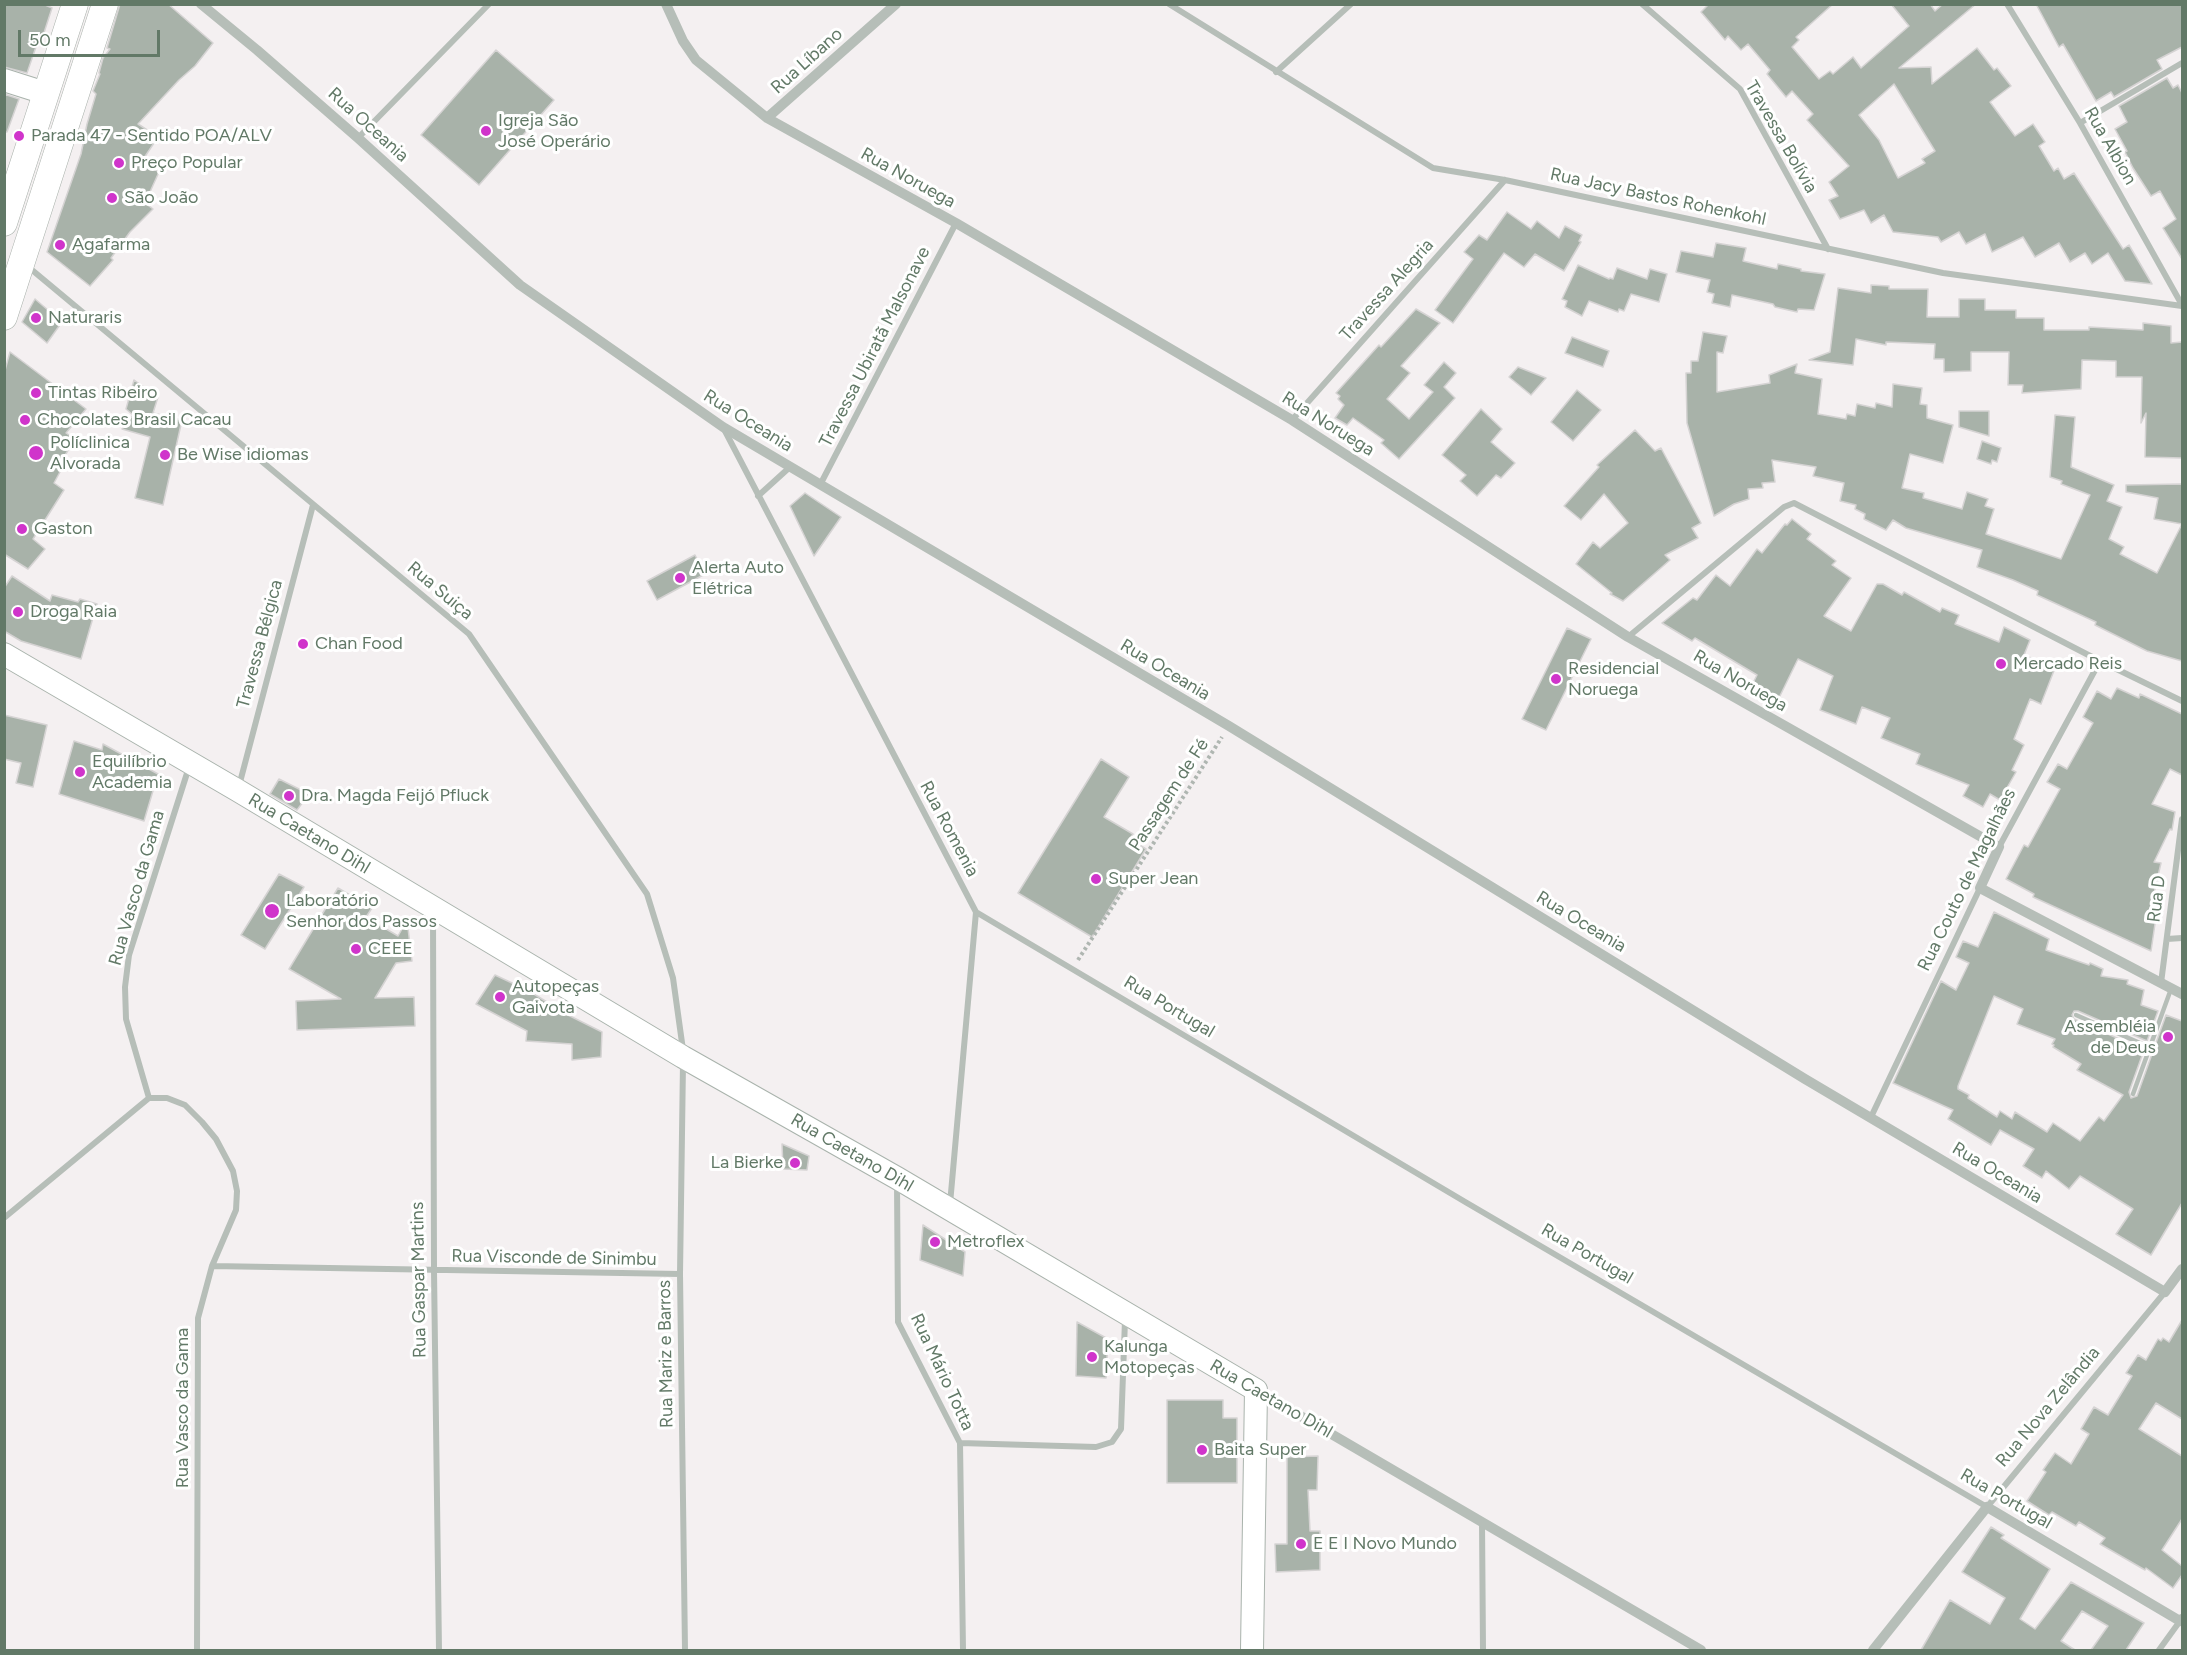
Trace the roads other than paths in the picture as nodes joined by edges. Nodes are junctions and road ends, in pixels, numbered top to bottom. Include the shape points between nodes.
1 (75, 4) edge
2 (105, 4) edge
3 (201, 4) edge
4 (489, 4) edge
5 (666, 4) edge
6 (896, 4) edge
7 (1169, 4) edge
8 (1351, 4) edge
9 (1642, 4) edge
10 (2007, 4) edge
11 (2182, 63) edge
12 (1276, 72) junction
13 (4, 80) edge
14 (45, 93) junction
15 (767, 118) junction
16 (2080, 123) junction
17 (358, 138) junction
18 (1505, 180) junction
19 (4, 223) edge
20 (956, 223) junction
21 (1827, 249) junction
22 (21, 261) junction
23 (2182, 305) edge
24 (4, 317) edge
25 (1292, 420) junction
26 (723, 427) junction
27 (790, 467) junction
28 (820, 485) junction
29 (758, 496) junction
30 (312, 505) junction
31 (1628, 637) junction
32 (4, 654) edge
33 (2100, 661) junction
34 (2182, 701) edge
35 (190, 763) junction
36 (237, 790) junction
37 (2182, 819) edge
38 (1999, 847) junction
39 (1980, 888) junction
40 (433, 908) junction
41 (976, 912) junction
42 (2182, 938) edge
43 (2167, 939) junction
44 (2166, 986) junction
45 (2182, 994) edge
46 (2076, 1015) dead end
47 (2149, 1047) junction
48 (684, 1057) junction
49 (2133, 1094) dead end
50 (149, 1098) junction
51 (1871, 1117) junction
52 (897, 1178) junction
53 (950, 1209) junction
54 (4, 1218) edge
55 (212, 1266) junction
56 (2182, 1269) edge
57 (434, 1271) junction
58 (680, 1274) junction
59 (2165, 1292) junction
60 (1125, 1313) junction
61 (1256, 1390) junction
62 (960, 1443) junction
63 (1987, 1507) junction
64 (1482, 1522) junction
65 (2182, 1621) edge
66 (197, 1650) edge
67 (439, 1650) edge
68 (686, 1650) edge
69 (963, 1650) edge
70 (1252, 1650) edge
71 (1483, 1650) edge
72 (1701, 1650) edge
73 (1873, 1650) edge
74 (2159, 1650) edge

1 - 14 main road
2 - 22 main road
3 - 17 street, Rua Oceania
4 - 17 street
5 - 15 street, Rua Noruega via 696,60
6 - 15 street, Rua Líbano
7 - 12 street, Rua Jacy Bastos Rohenkohl
8 - 12 street
9 - 21 street, Travessa Bolívia via 1740,89
10 - 16 street, Rua Albion
11 - 16 street
12 - 18 street, Rua Jacy Bastos Rohenkohl via 1433,168
13 - 14 main road
14 - 19 main road
15 - 20 street, Rua Noruega
16 - 23 street, Rua Albion
17 - 26 street, Rua Oceania via 520,285
18 - 21 street, Rua Jacy Bastos Rohenkohl
18 - 25 street, Travessa Alegria
20 - 25 street, Rua Noruega
20 - 28 street, Travessa Ubiratã Malsonave
21 - 23 street, Rua Jacy Bastos Rohenkohl via 1943,273
22 - 24 main road
22 - 30 street, Rua Suiça
25 - 31 street, Rua Noruega
26 - 27 street, Rua Oceania
26 - 29 street, Rua Romenia
27 - 28 street, Rua Oceania
27 - 29 street
28 - 51 street, Rua Oceania via 1229,726
29 - 41 street, Rua Romenia
30 - 36 street, Travessa Bélgica
30 - 48 street, Rua Suiça via 469,634 647,894 673,978
31 - 33 street via 1790,504
31 - 38 street, Rua Noruega
32 - 35 main road, Rua Caetano Dihl
33 - 34 street
33 - 38 street, Rua Couto de Magalhães
35 - 36 main road, Rua Caetano Dihl
35 - 50 street, Rua Vasco da Gama via 129,955 125,987 126,1019
36 - 40 main road, Rua Caetano Dihl
37 - 43 street, Rua D
38 - 39 street, Rua Couto de Magalhães
39 - 44 street
39 - 51 street, Rua Couto de Magalhães
40 - 48 main road, Rua Caetano Dihl
40 - 57 street, Rua Gaspar Martins
41 - 53 street
41 - 63 street, Rua Portugal
42 - 43 street
43 - 44 street, Rua D
44 - 45 street
44 - 47 lane, Rua D
46 - 47 lane
47 - 49 lane, Rua D
48 - 52 main road, Rua Caetano Dihl
48 - 58 street, Rua Mariz e Barros
50 - 54 street
50 - 55 street, Rua Vasco da Gama via 167,1098 184,1105 216,1139 233,1171 236,1210
51 - 59 street, Rua Oceania
52 - 53 main road, Rua Caetano Dihl
52 - 62 street, Rua Mário Totta via 898,1322
53 - 60 main road, Rua Caetano Dihl
55 - 57 street, Rua Visconde de Sinimbu
55 - 66 street, Rua Vasco da Gama via 198,1318
56 - 59 street, Rua Nova Zelândia
57 - 58 street, Rua Visconde de Sinimbu
57 - 67 street, Rua Gaspar Martins
58 - 68 street, Rua Mariz e Barros
59 - 63 street, Rua Nova Zelândia
60 - 61 main road, Rua Caetano Dihl
60 - 62 street via 1121,1429 1112,1442 1096,1448
61 - 64 street, Rua Caetano Dihl
61 - 70 main road
62 - 69 street, Rua Mário Totta
63 - 65 street, Rua Portugal
63 - 73 street, Rua Nova Zelândia
64 - 71 street
64 - 72 street, Rua Caetano Dihl
65 - 74 street

